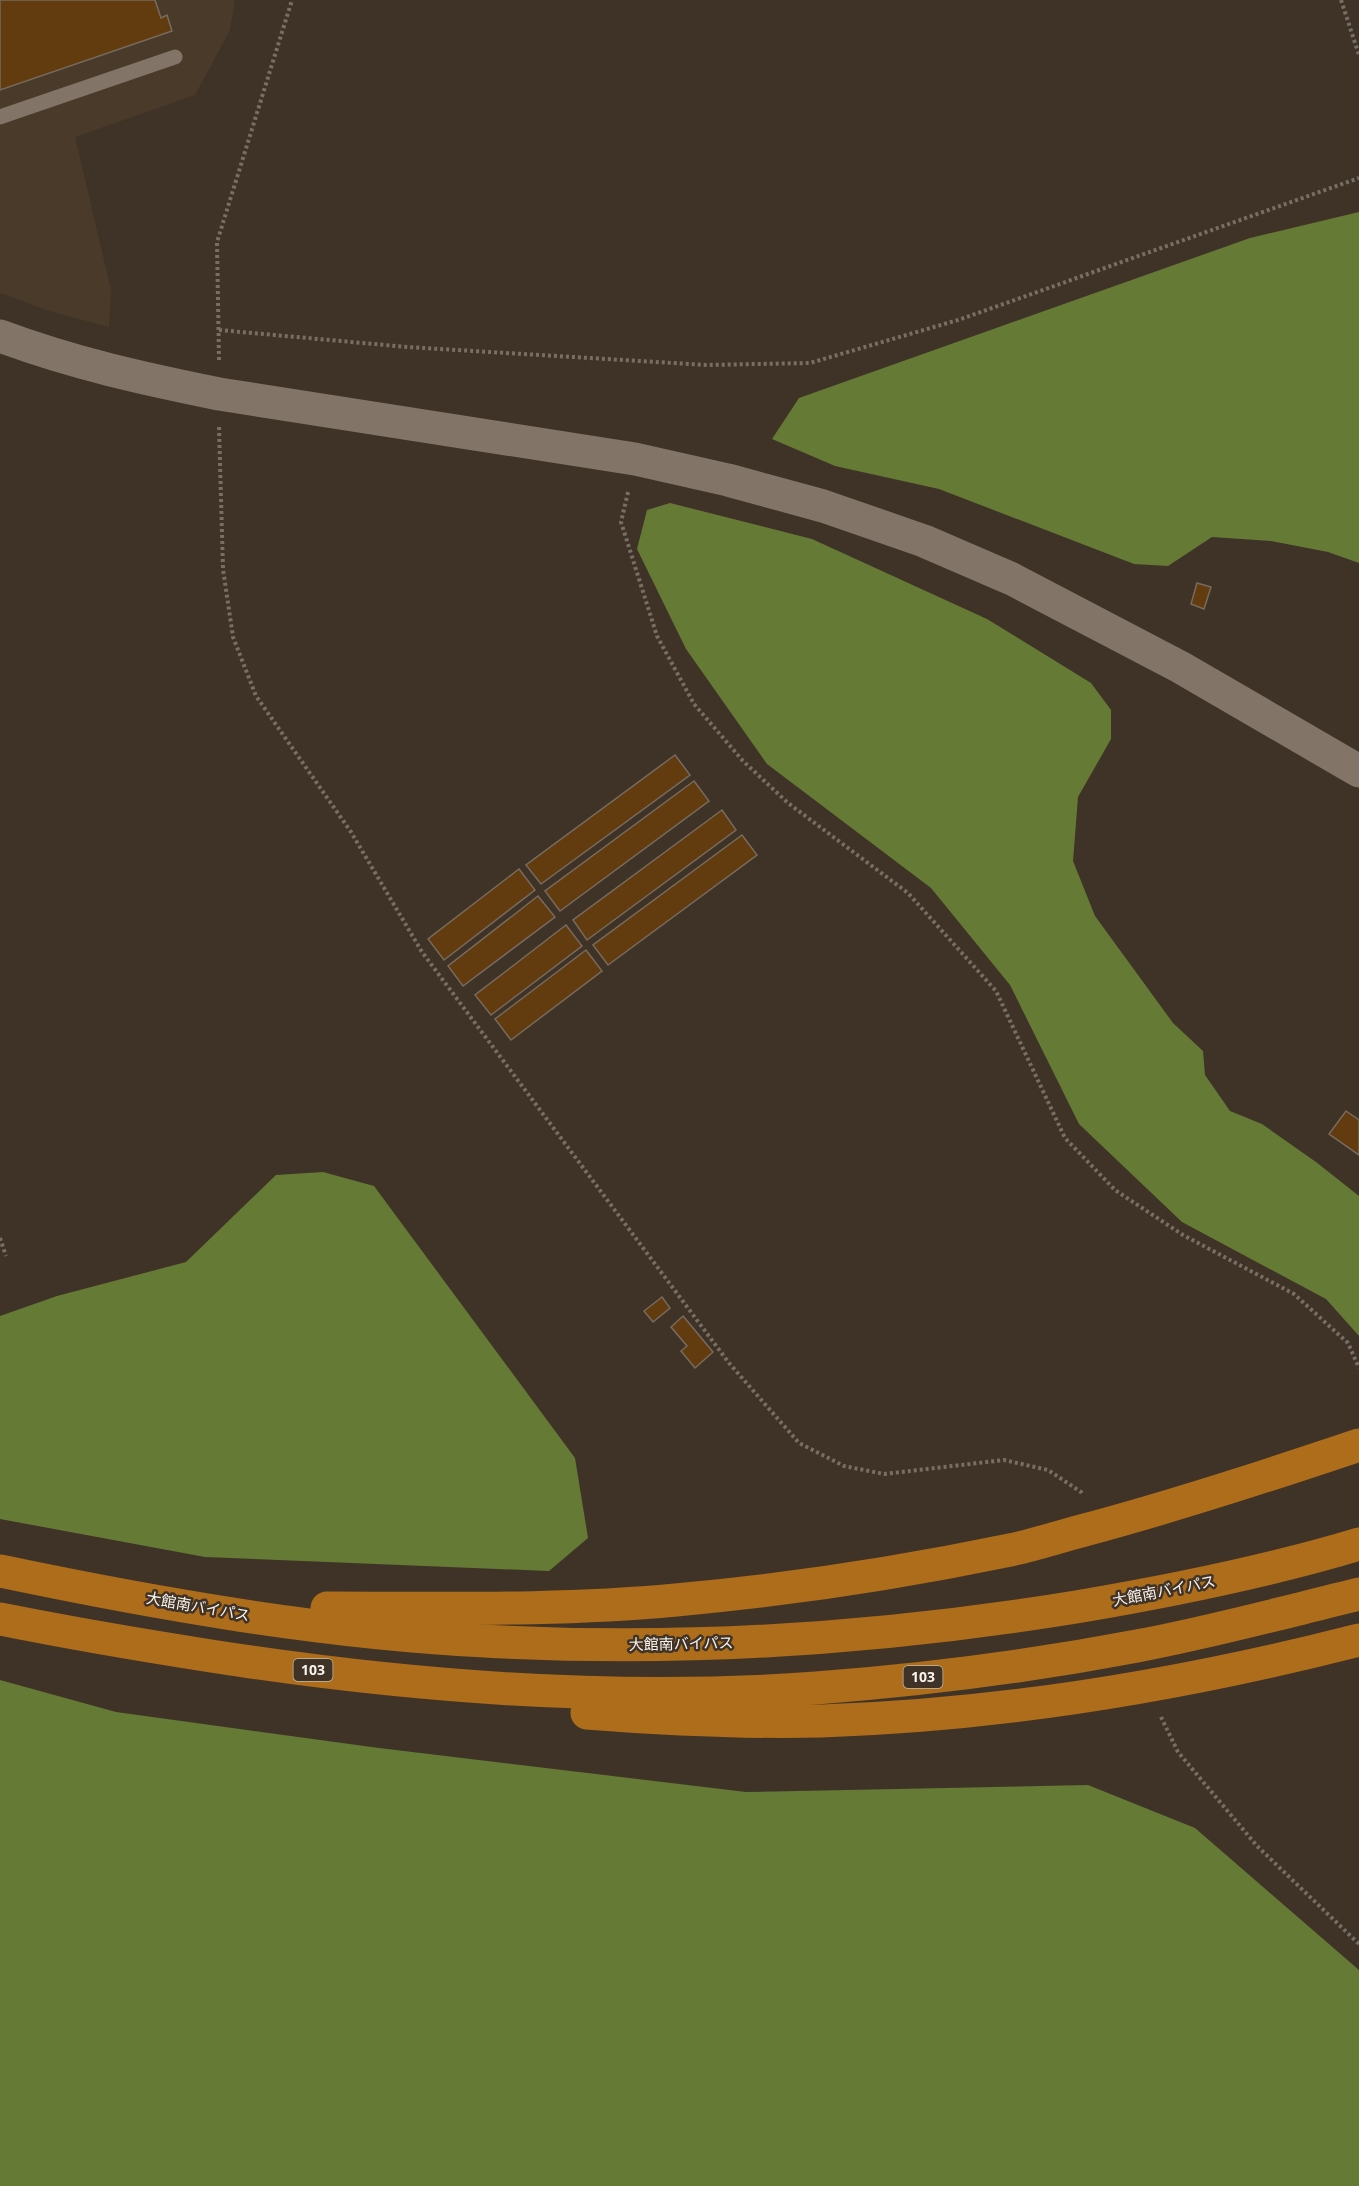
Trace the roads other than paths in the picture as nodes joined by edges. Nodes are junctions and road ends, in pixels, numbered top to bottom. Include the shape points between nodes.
1 (175, 57) dead end
2 (0, 117) edge
3 (0, 336) edge
4 (1359, 771) edge
5 (1359, 1445) edge
6 (1359, 1544) edge
7 (0, 1571) edge
8 (1359, 1594) edge
9 (154, 1600) junction
10 (0, 1618) edge
11 (1359, 1640) edge
12 (479, 1696) junction

1 - 2 lane
3 - 4 street via 96,367 219,394 635,459 823,506 924,541 1012,579 1180,667
5 - 9 highway via 1123,1520 1013,1549 783,1589 673,1601 483,1607 265,1608
6 - 9 highway, 大館南バイパス via 1238,1576 1022,1616 907,1631 698,1645 483,1641 266,1619
7 - 9 highway, 大館南バイパス
8 - 12 highway, 103 via 1137,1646 917,1678 707,1693
10 - 12 highway via 147,1646 254,1673 362,1691
11 - 12 highway via 1286,1659 1060,1701 938,1714 821,1721 704,1720

